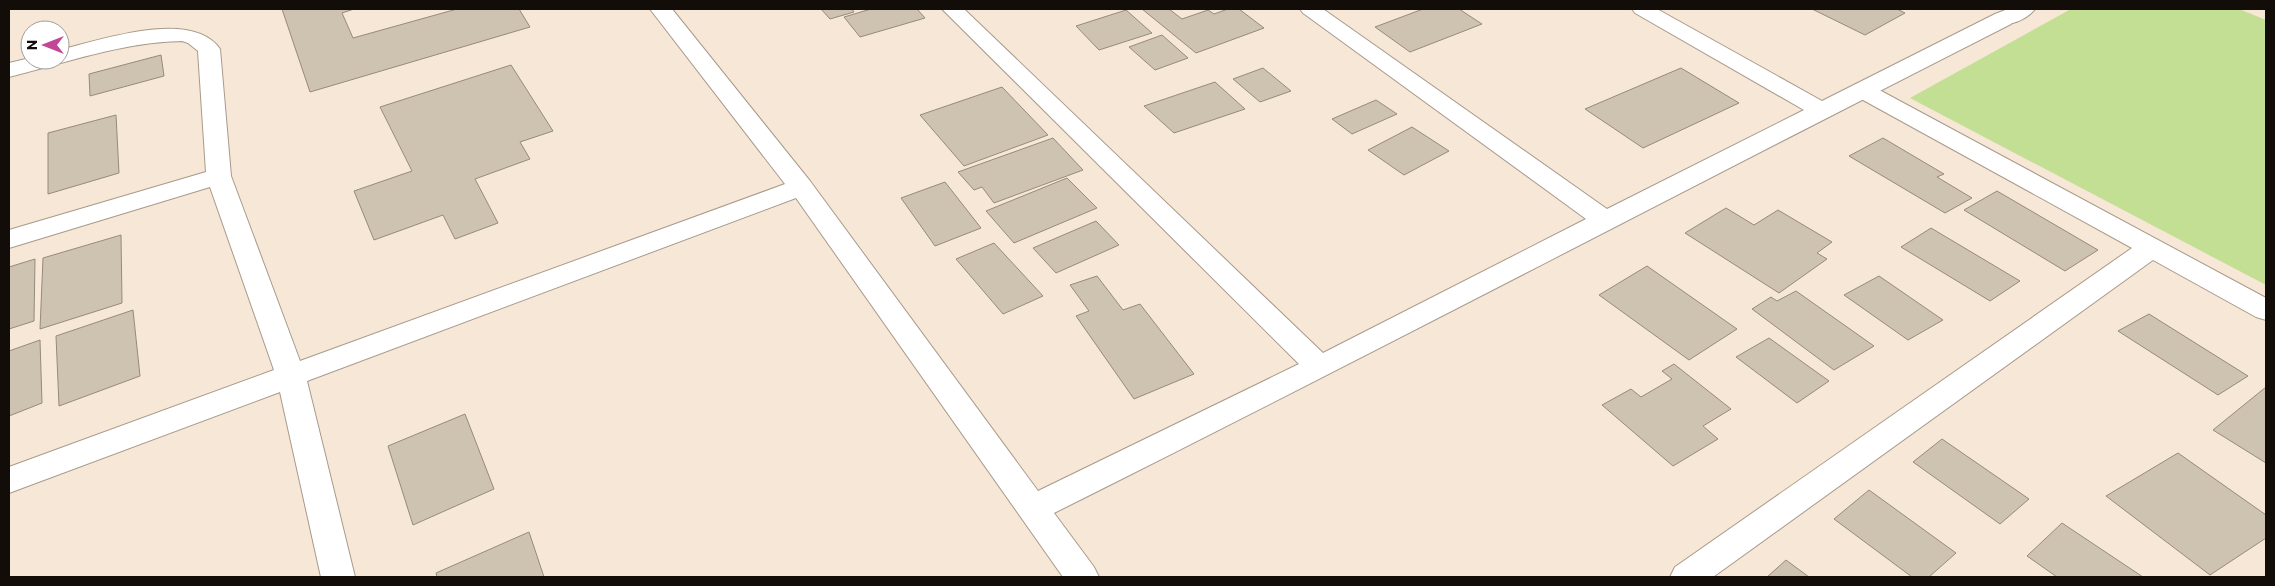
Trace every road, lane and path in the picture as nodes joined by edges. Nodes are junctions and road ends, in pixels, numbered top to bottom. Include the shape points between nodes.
1 (661, 9) edge
2 (952, 9) edge
3 (1310, 9) edge
4 (1642, 9) edge
5 (2002, 12) edge
6 (70, 54) edge
7 (1862, 90) junction
8 (1822, 111) junction
9 (219, 176) junction
10 (801, 187) junction
11 (1605, 220) junction
12 (9, 239) edge
13 (2151, 248) junction
14 (2266, 310) edge
15 (1320, 367) junction
16 (291, 376) junction
17 (9, 480) edge
18 (1033, 508) junction
19 (338, 577) edge
20 (1082, 577) edge
21 (1687, 577) edge

1 - 10 street
2 - 15 street
3 - 11 street
4 - 8 street
5 - 7 street
6 - 9 street via 165,35 193,37 208,49
7 - 8 street
7 - 13 street
8 - 11 street
9 - 12 street
9 - 16 street
10 - 16 street
10 - 18 street
11 - 15 street
13 - 14 street
13 - 21 street
15 - 18 street
16 - 17 street
16 - 19 street
18 - 20 street

